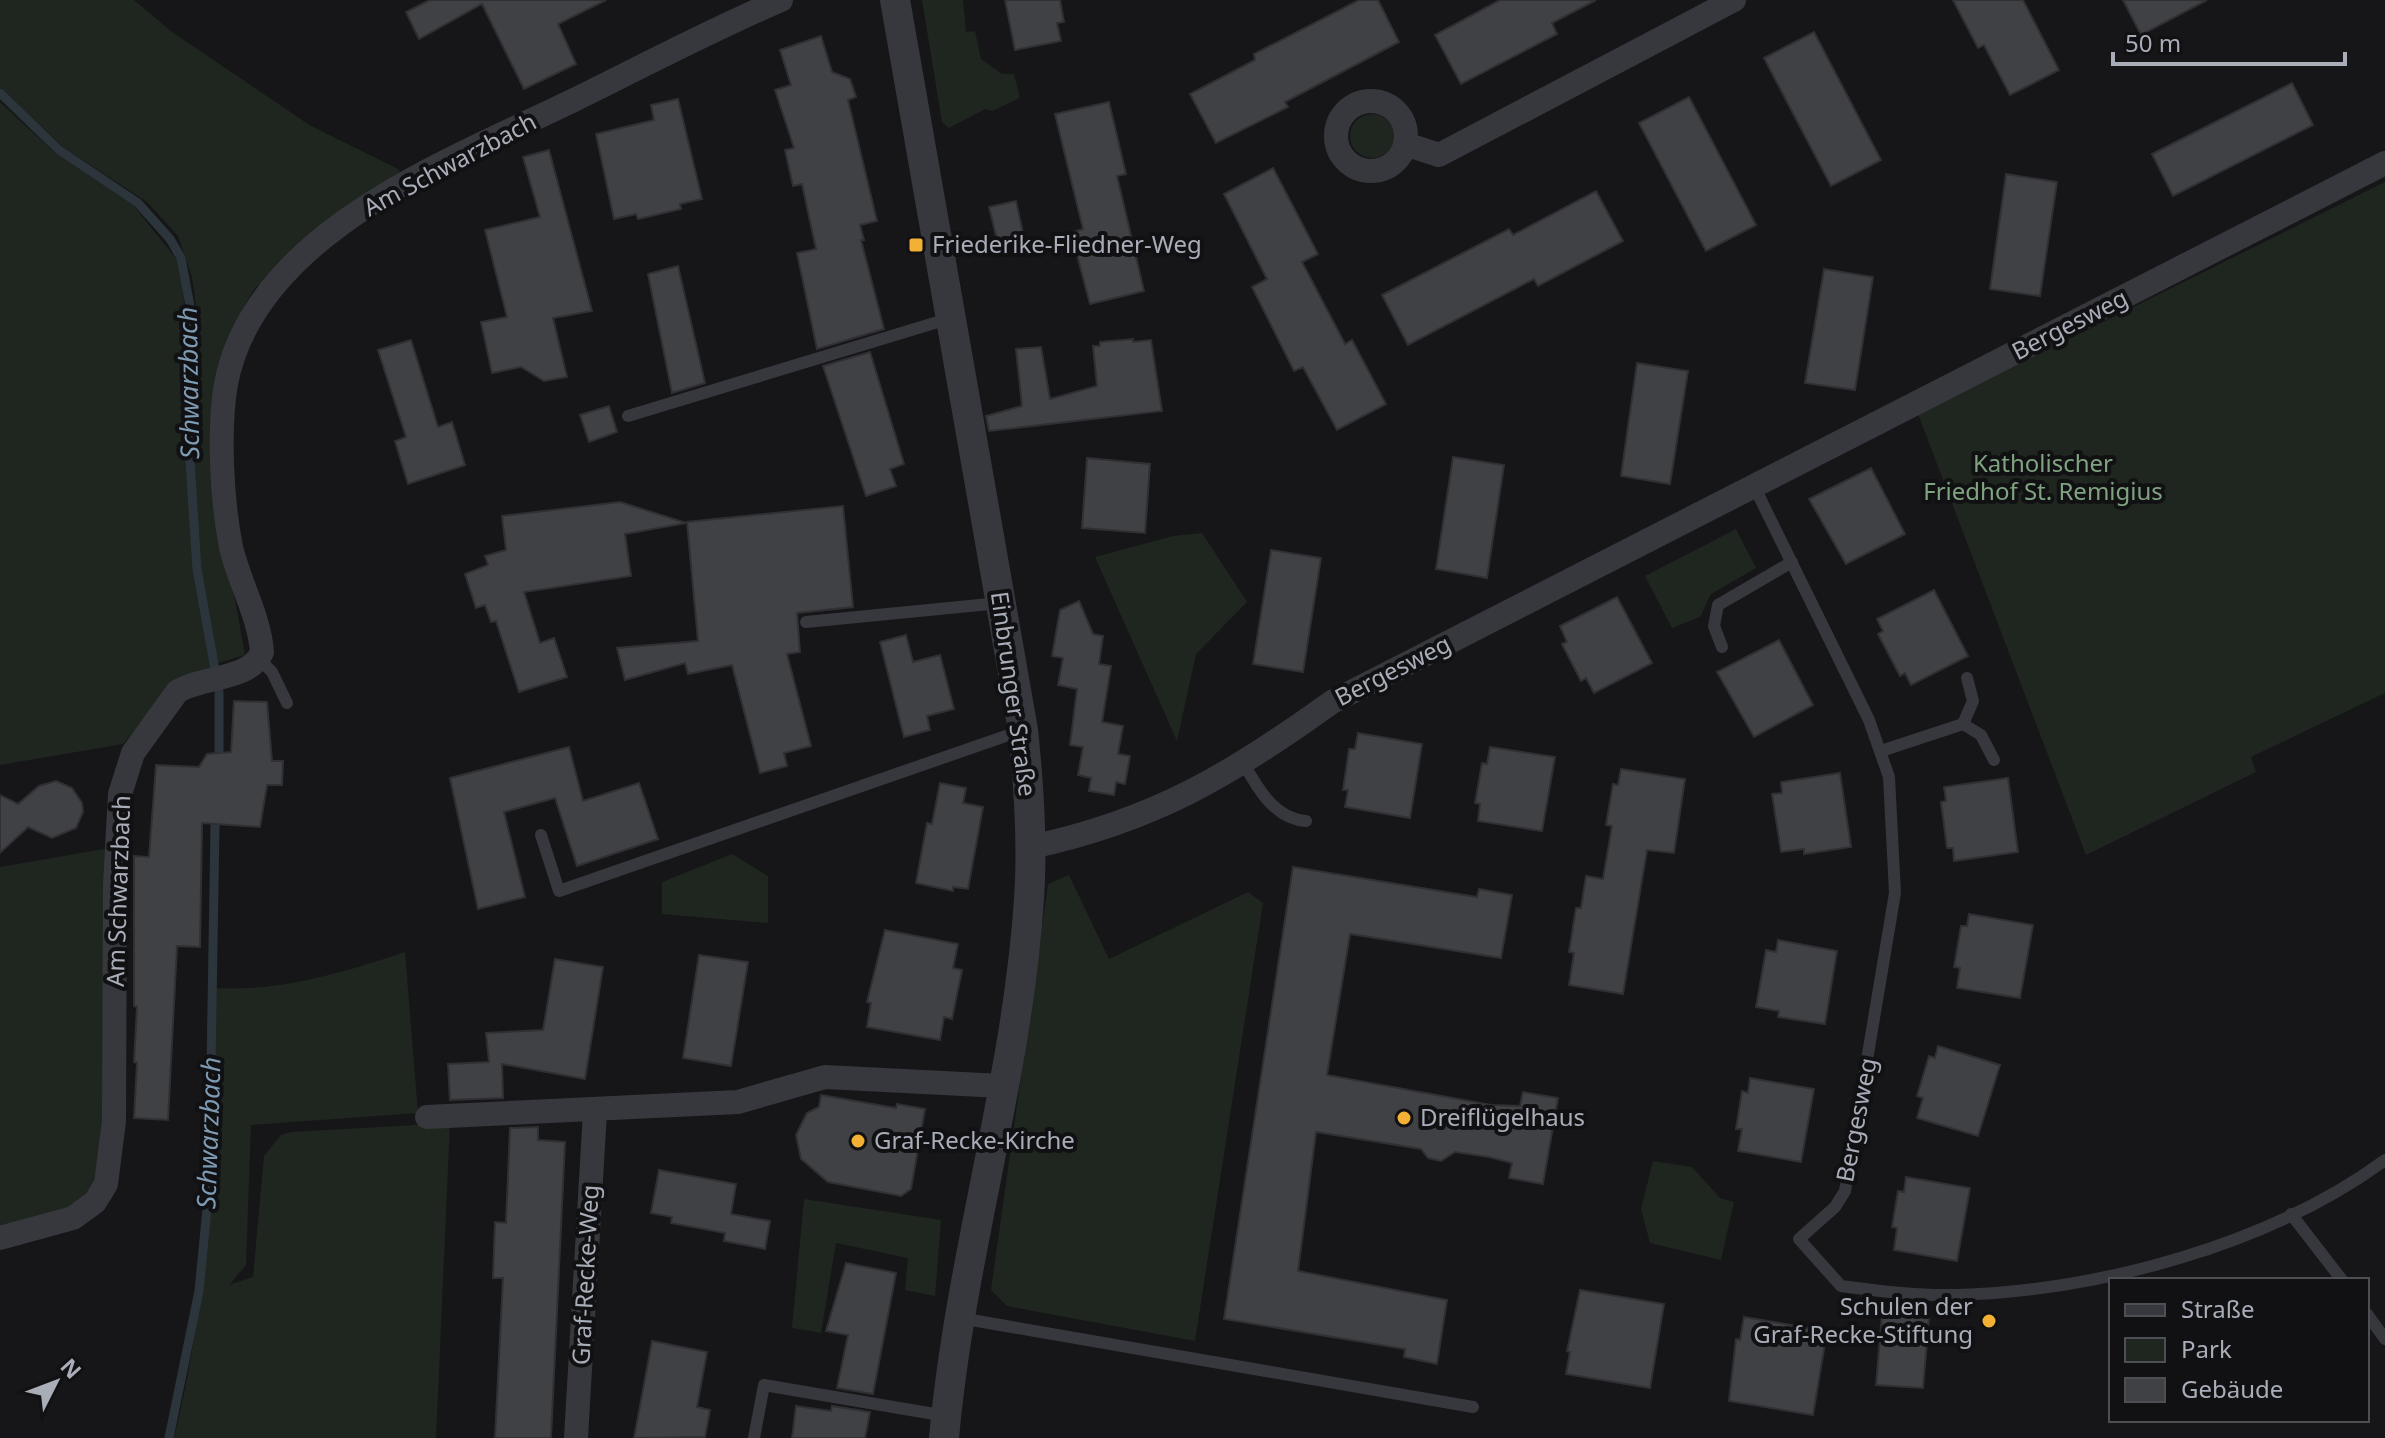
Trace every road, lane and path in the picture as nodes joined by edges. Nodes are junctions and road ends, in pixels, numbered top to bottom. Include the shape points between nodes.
1 (781, 0) edge
2 (895, 0) edge
3 (1734, 0) edge
4 (1405, 144) dead end
5 (2385, 163) edge
6 (951, 318) junction
7 (628, 416) dead end
8 (1754, 486) junction
9 (1792, 562) junction
10 (1000, 603) junction
11 (806, 622) dead end
12 (1722, 647) dead end
13 (249, 665) junction
14 (1967, 678) dead end
15 (287, 703) dead end
16 (1963, 724) junction
17 (1023, 730) junction
18 (1881, 751) junction
19 (1994, 760) dead end
20 (1244, 764) junction
21 (1306, 821) dead end
22 (541, 835) dead end
23 (1031, 847) junction
24 (1002, 1086) junction
25 (595, 1111) junction
26 (427, 1117) dead end
27 (2385, 1160) edge
28 (2291, 1214) junction
29 (0, 1238) edge
30 (2340, 1278) edge
31 (2369, 1317) edge
32 (960, 1318) junction
33 (2385, 1339) edge
34 (1473, 1407) dead end
35 (945, 1427) edge
36 (576, 1438) edge
37 (754, 1438) edge

1 - 13 street, Am Schwarzbach via 430,170 346,221 296,262 260,302 234,351 226,387 224,478 231,547 261,639
2 - 6 street, Einbrunger Straße
3 - 4 street via 1439,155
5 - 8 street, Bergesweg
6 - 7 lane
6 - 10 street, Einbrunger Straße
8 - 9 lane, Bergesweg
8 - 20 street, Bergesweg via 1332,702
9 - 12 lane via 1718,605 1714,626
9 - 18 lane, Bergesweg
10 - 11 lane
10 - 17 street, Einbrunger Straße
13 - 15 lane via 272,672
13 - 29 street, Am Schwarzbach via 177,692 133,753 120,794 114,1121 106,1184 95,1202 73,1218
14 - 16 lane via 1973,701
16 - 18 lane
16 - 19 lane via 1981,735
17 - 22 lane via 559,891
17 - 23 street, Einbrunger Straße
18 - 28 lane, Bergesweg via 1889,777 1895,893 1880,993 1845,1191 1799,1239 1841,1286 1957,1295 2127,1273
20 - 21 lane via 1282,814
20 - 23 street, Bergesweg via 1174,802 1074,838
23 - 24 street, Einbrunger Straße via 1024,944
24 - 25 street via 825,1077 738,1102
24 - 32 street, Einbrunger Straße
25 - 26 street
25 - 36 street, Graf-Recke-Weg
27 - 28 lane
28 - 30 lane
31 - 33 lane
32 - 34 lane
32 - 35 street, Einbrunger Straße
35 - 37 lane via 764,1385

